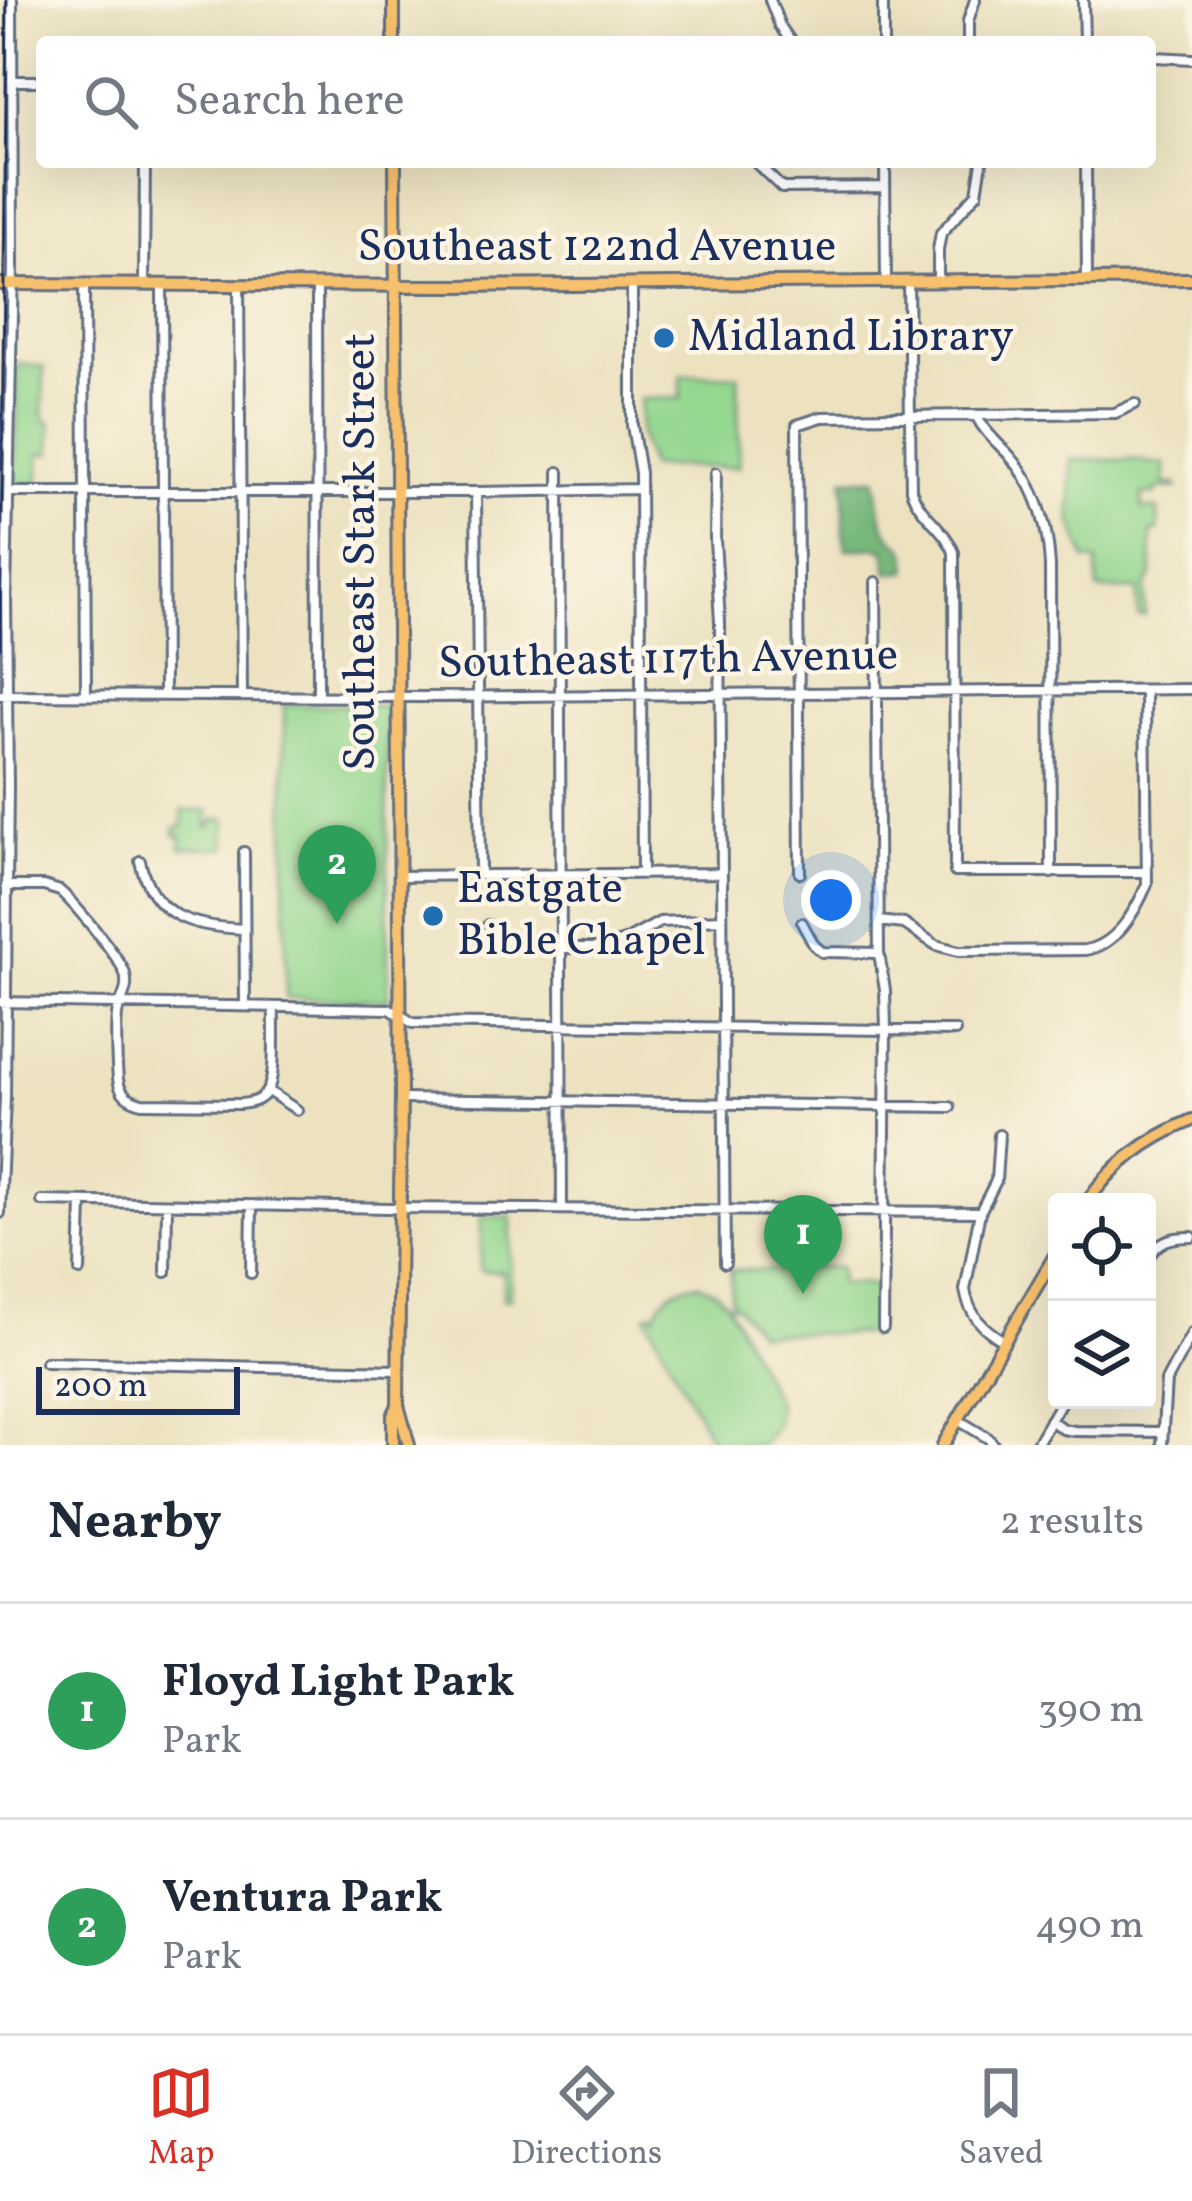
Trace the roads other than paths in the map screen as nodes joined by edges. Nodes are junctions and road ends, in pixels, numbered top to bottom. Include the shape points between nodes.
1 (12, 0) edge
2 (394, 0) edge
3 (770, 0) edge
4 (883, 0) edge
5 (975, 0) edge
6 (1083, 0) edge
7 (394, 36) edge
8 (787, 36) edge
9 (883, 36) edge
10 (968, 36) edge
11 (1084, 36) edge
12 (1156, 57) edge
13 (1192, 59) edge
14 (12, 81) junction
15 (36, 81) edge
16 (145, 168) edge
17 (395, 168) edge
18 (761, 168) edge
19 (885, 168) edge
20 (981, 168) edge
21 (1086, 168) edge
22 (885, 187) junction
23 (1192, 278) edge
24 (1087, 279) junction
25 (886, 281) junction
26 (908, 281) junction
27 (938, 281) junction
28 (5, 284) edge
29 (84, 284) junction
30 (632, 284) junction
31 (145, 286) junction
32 (162, 286) junction
33 (239, 286) junction
34 (317, 286) junction
35 (396, 286) junction
36 (1135, 404) dead end
37 (909, 417) junction
38 (977, 417) junction
39 (559, 472) dead end
40 (716, 473) dead end
41 (640, 489) junction
42 (559, 490) junction
43 (163, 491) junction
44 (8, 492) junction
45 (85, 492) junction
46 (240, 492) junction
47 (318, 492) junction
48 (476, 492) junction
49 (397, 493) junction
50 (876, 581) dead end
51 (1192, 689) edge
52 (1049, 690) junction
53 (1145, 690) junction
54 (954, 691) junction
55 (876, 692) junction
56 (798, 693) junction
57 (720, 694) junction
58 (4, 695) edge
59 (86, 695) junction
60 (164, 695) junction
61 (559, 695) junction
62 (640, 695) junction
63 (242, 696) junction
64 (318, 696) junction
65 (478, 696) junction
66 (398, 697) junction
67 (244, 852) dead end
68 (140, 861) dead end
69 (1147, 872) junction
70 (722, 873) junction
71 (800, 873) dead end
72 (1051, 873) junction
73 (480, 874) junction
74 (561, 874) junction
75 (642, 874) junction
76 (400, 876) junction
77 (6, 886) junction
78 (722, 919) junction
79 (879, 921) junction
80 (802, 923) dead end
81 (488, 925) dead end
82 (244, 928) junction
83 (561, 949) junction
84 (879, 953) junction
85 (2, 1002) edge
86 (122, 1004) junction
87 (245, 1006) junction
88 (274, 1007) junction
89 (401, 1016) junction
90 (562, 1025) junction
91 (724, 1028) junction
92 (886, 1030) junction
93 (955, 1031) dead end
94 (268, 1090) junction
95 (401, 1099) junction
96 (562, 1101) junction
97 (724, 1103) junction
98 (886, 1106) junction
99 (950, 1107) dead end
100 (297, 1110) dead end
101 (1192, 1120) edge
102 (999, 1135) dead end
103 (1094, 1193) edge
104 (42, 1201) dead end
105 (82, 1202) junction
106 (166, 1204) junction
107 (252, 1205) junction
108 (400, 1208) junction
109 (562, 1208) junction
110 (724, 1210) junction
111 (885, 1211) junction
112 (980, 1212) junction
113 (0, 1213) edge
114 (1192, 1237) edge
115 (1156, 1246) edge
116 (725, 1263) dead end
117 (80, 1271) dead end
118 (166, 1272) dead end
119 (251, 1273) dead end
120 (1048, 1277) edge
121 (884, 1328) dead end
122 (1192, 1334) edge
123 (1004, 1341) junction
124 (46, 1362) dead end
125 (398, 1370) junction
126 (398, 1406) junction
127 (1057, 1409) edge
128 (958, 1420) junction
129 (1050, 1420) junction
130 (1162, 1432) junction
131 (393, 1445) edge
132 (409, 1445) edge
133 (943, 1445) edge
134 (994, 1445) edge
135 (1036, 1445) edge
136 (1162, 1445) edge

1 - 14 street
2 - 7 main road
3 - 8 street
4 - 9 street
5 - 10 street
6 - 11 street
12 - 13 street
14 - 15 street
14 - 28 street
16 - 31 street
17 - 35 main road, Southeast Stark Street
18 - 22 street via 782,188
19 - 22 street
20 - 27 street via 977,193 938,242
21 - 24 street
22 - 25 street
23 - 24 main road, Southeast 122nd Avenue
24 - 27 main road, Southeast 122nd Avenue
25 - 26 main road, Southeast 122nd Avenue
25 - 30 main road, Southeast 122nd Avenue
26 - 27 main road, Southeast 122nd Avenue
26 - 37 street
28 - 29 main road, Southeast 122nd Avenue
28 - 44 street
29 - 31 main road, Southeast 122nd Avenue
29 - 45 street
30 - 35 main road, Southeast 122nd Avenue
30 - 41 street
31 - 32 main road, Southeast 122nd Avenue
32 - 33 main road, Southeast 122nd Avenue
32 - 43 street
33 - 34 main road, Southeast 122nd Avenue
33 - 46 street
34 - 35 main road, Southeast 122nd Avenue
34 - 47 street
35 - 49 main road, Southeast Stark Street
36 - 38 street via 1114,413
37 - 38 street
37 - 54 street via 911,490 954,552
37 - 56 street via 797,425
38 - 52 street via 1022,470 1046,530
39 - 42 street
40 - 57 street
41 - 42 street
41 - 62 street
42 - 48 street
42 - 61 street
43 - 45 street
43 - 46 street
43 - 60 street
44 - 45 street
44 - 58 street
45 - 59 street
46 - 47 street
46 - 63 street
47 - 49 street
47 - 64 street
48 - 49 street
48 - 65 street
49 - 66 main road, Southeast Stark Street
50 - 55 street
51 - 53 street, Southeast 117th Avenue
52 - 53 street, Southeast 117th Avenue
52 - 54 street, Southeast 117th Avenue
52 - 72 street
53 - 69 street
54 - 55 street, Southeast 117th Avenue
54 - 72 street via 955,872
55 - 56 street, Southeast 117th Avenue
55 - 79 street
56 - 57 street, Southeast 117th Avenue
56 - 71 street
57 - 62 street, Southeast 117th Avenue
57 - 70 street
58 - 59 street, Southeast 117th Avenue
58 - 77 street
59 - 60 street, Southeast 117th Avenue
60 - 63 street, Southeast 117th Avenue
61 - 62 street, Southeast 117th Avenue
61 - 65 street, Southeast 117th Avenue
61 - 74 street
62 - 75 street
63 - 64 street, Southeast 117th Avenue
64 - 66 street, Southeast 117th Avenue
65 - 66 street, Southeast 117th Avenue
65 - 73 street
66 - 76 main road, Southeast Stark Street
67 - 82 street
68 - 82 street via 154,895 180,918
69 - 72 street
69 - 79 street via 1143,893 1111,940 1085,950 958,951 904,924
70 - 75 street
70 - 78 street
73 - 74 street
73 - 76 street
74 - 75 street
74 - 83 street
76 - 89 main road, Southeast Stark Street
77 - 85 street
77 - 86 street via 44,886 66,896 122,966
78 - 83 street via 660,922 612,946
78 - 91 street
79 - 84 street
80 - 84 street via 822,952
81 - 83 street via 513,945
82 - 87 street
83 - 90 street
84 - 92 street
85 - 86 street
85 - 113 street
86 - 87 street
86 - 94 street via 117,1078 132,1100 251,1103
87 - 88 street
88 - 89 street via 390,1009
88 - 94 street
89 - 90 street via 412,1023
89 - 95 main road, Southeast Stark Street
90 - 91 street
90 - 96 street
91 - 92 street
91 - 97 street
92 - 93 street
92 - 98 street
94 - 100 street
95 - 96 street
95 - 108 main road, Southeast Stark Street
96 - 97 street
96 - 109 street
97 - 98 street
97 - 110 street
98 - 99 street
98 - 111 street
101 - 103 main road via 1134,1152
102 - 112 street via 996,1181
104 - 105 street
105 - 106 street
105 - 117 street
106 - 107 street
106 - 118 street
107 - 108 street
107 - 119 street
108 - 109 street
108 - 125 main road, Southeast Stark Street
109 - 110 street
110 - 111 street
110 - 116 street
111 - 112 street
111 - 121 street
112 - 123 street via 966,1299 983,1328
114 - 115 street
120 - 123 main road
122 - 130 street via 1166,1381
123 - 128 main road
124 - 125 street
125 - 126 main road, Southeast Stark Street
126 - 131 main road, Southeast Stark Street
126 - 132 main road
127 - 129 street
128 - 133 main road
128 - 134 street
129 - 130 street via 1075,1432
129 - 135 street
130 - 136 street

